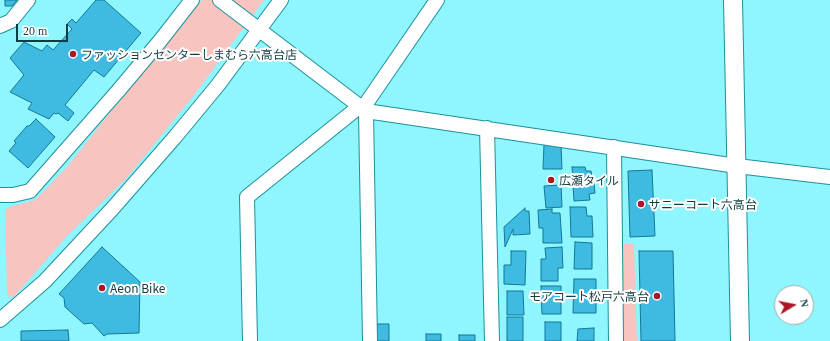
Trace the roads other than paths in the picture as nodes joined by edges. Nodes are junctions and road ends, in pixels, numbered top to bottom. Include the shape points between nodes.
1 (28, 0) edge
2 (192, 0) edge
3 (220, 0) edge
4 (281, 0) edge
5 (437, 0) edge
6 (733, 0) edge
7 (0, 26) edge
8 (260, 30) junction
9 (363, 108) junction
10 (487, 128) junction
11 (614, 147) junction
12 (737, 166) junction
13 (830, 177) edge
14 (0, 195) edge
15 (0, 320) edge
16 (250, 341) edge
17 (370, 341) edge
18 (492, 341) edge
19 (616, 341) edge
20 (740, 341) edge

1 - 7 street via 11,21
2 - 14 street via 127,80 30,191
3 - 8 street
4 - 8 street
5 - 9 street
6 - 12 street
8 - 9 street
8 - 15 street via 218,85 113,208 45,281
9 - 10 street
9 - 16 street via 247,197
9 - 17 street
10 - 11 street
10 - 18 street
11 - 12 street
11 - 19 street
12 - 13 street
12 - 20 street

